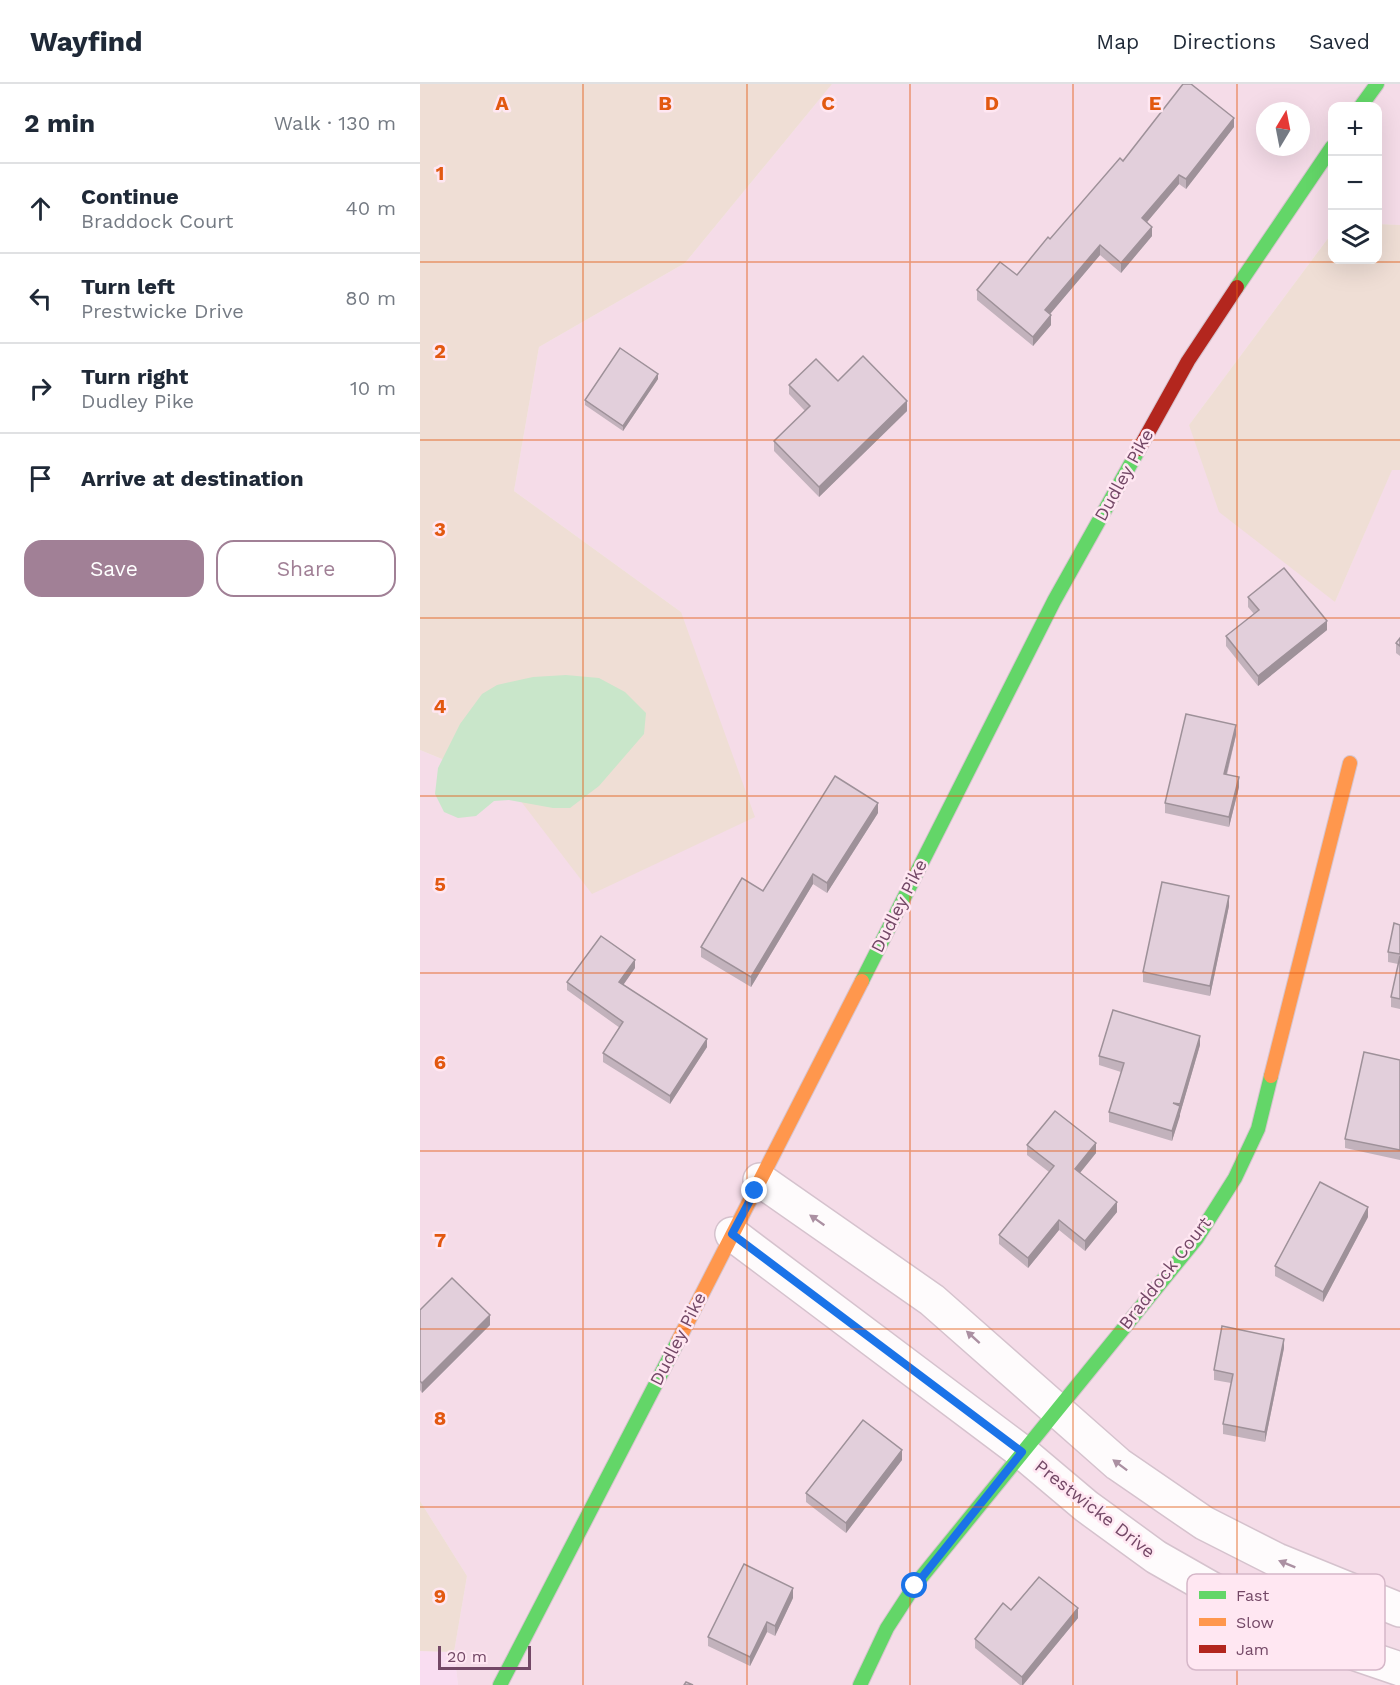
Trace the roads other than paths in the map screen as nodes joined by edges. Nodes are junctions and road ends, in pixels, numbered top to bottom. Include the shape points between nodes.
1 (1377, 84) edge
2 (1364, 102) edge
3 (1328, 153) edge
4 (1350, 763) dead end
5 (760, 1180) junction
6 (732, 1234) junction
7 (1055, 1411) junction
8 (1022, 1452) junction
9 (1311, 1574) edge
10 (1187, 1575) edge
11 (1385, 1604) edge
12 (1400, 1610) edge
13 (1385, 1664) edge
14 (1400, 1669) edge
15 (500, 1685) edge
16 (860, 1685) edge

1 - 2 street
3 - 5 street, Dudley Pike via 1188,362 1054,601
4 - 7 street, Braddock Court via 1258,1129 1235,1178 1197,1238
5 - 6 street, Dudley Pike
7 -> 5 street via 932,1300
6 - 8 street, Prestwicke Drive
6 - 15 street, Dudley Pike
7 - 8 street, Braddock Court
9 -> 7 street via 1204,1523 1118,1464
8 - 10 street, Prestwicke Drive via 1086,1506
8 - 16 street, Braddock Court via 915,1586 887,1628
12 -> 11 street
13 - 14 street, Prestwicke Drive

